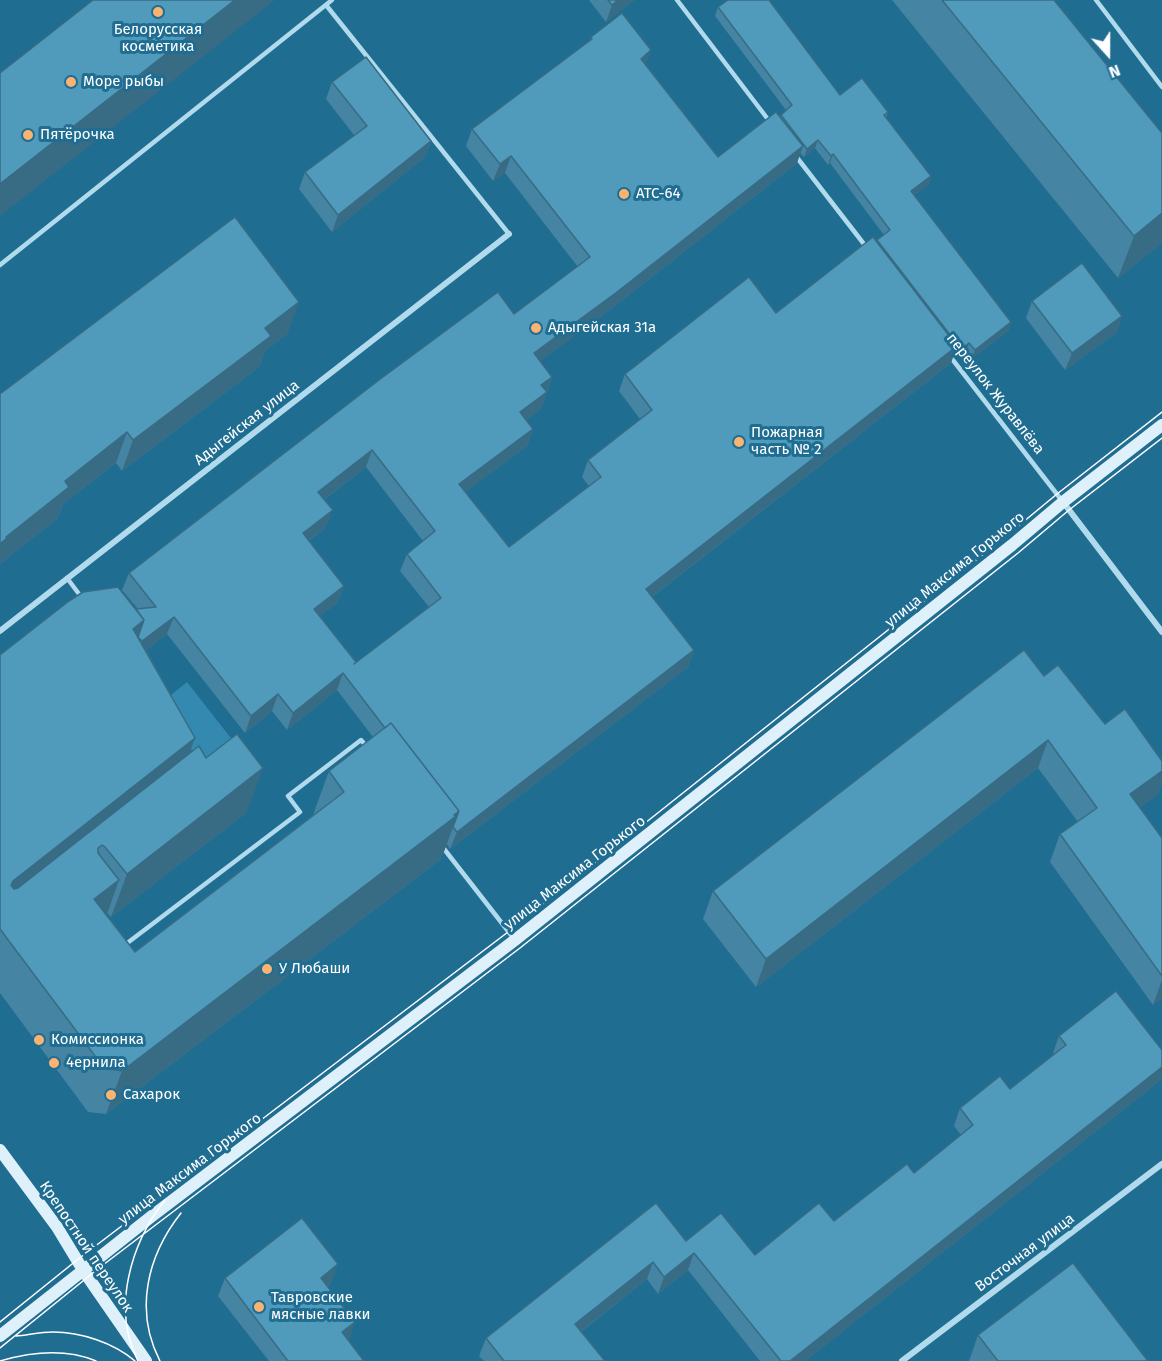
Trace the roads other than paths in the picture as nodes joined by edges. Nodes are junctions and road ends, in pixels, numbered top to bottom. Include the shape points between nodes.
1 (332, 0) edge
2 (677, 0) edge
3 (1096, 0) edge
4 (326, 5) junction
5 (1162, 74) edge
6 (1155, 79) junction
7 (1162, 87) edge
8 (777, 131) edge
9 (792, 150) edge
10 (509, 234) joint
11 (871, 253) edge
12 (0, 266) edge
13 (942, 347) edge
14 (1162, 425) edge
15 (1063, 502) junction
16 (67, 578) junction
17 (88, 605) edge
18 (0, 631) edge
19 (1162, 632) edge
20 (368, 749) edge
21 (436, 838) edge
22 (119, 936) edge
23 (514, 940) junction
24 (0, 1150) edge
25 (1162, 1164) edge
26 (82, 1270) junction
27 (0, 1336) edge
28 (146, 1361) edge
29 (902, 1361) edge

1 - 4 lane
2 - 8 lane
3 - 6 lane
4 - 10 lane
4 - 12 lane
5 - 6 lane
6 - 7 lane
9 - 11 lane
10 - 16 street, Адыгейская улица
13 - 15 lane, переулок Журавлёва
14 - 15 main road, улица Максима Горького
15 - 19 street, переулок Журавлёва
15 - 23 main road, улица Максима Горького
16 - 17 lane
16 - 18 street, Адыгейская улица
20 - 22 lane via 361,740 288,796 300,812 126,944
21 - 23 lane
23 - 26 main road, улица Максима Горького
24 - 26 main road, Крепостной переулок via 57,1227
25 - 29 street, Восточная улица
26 - 27 main road, улица Максима Горького
26 - 28 main road, Крепостной переулок

